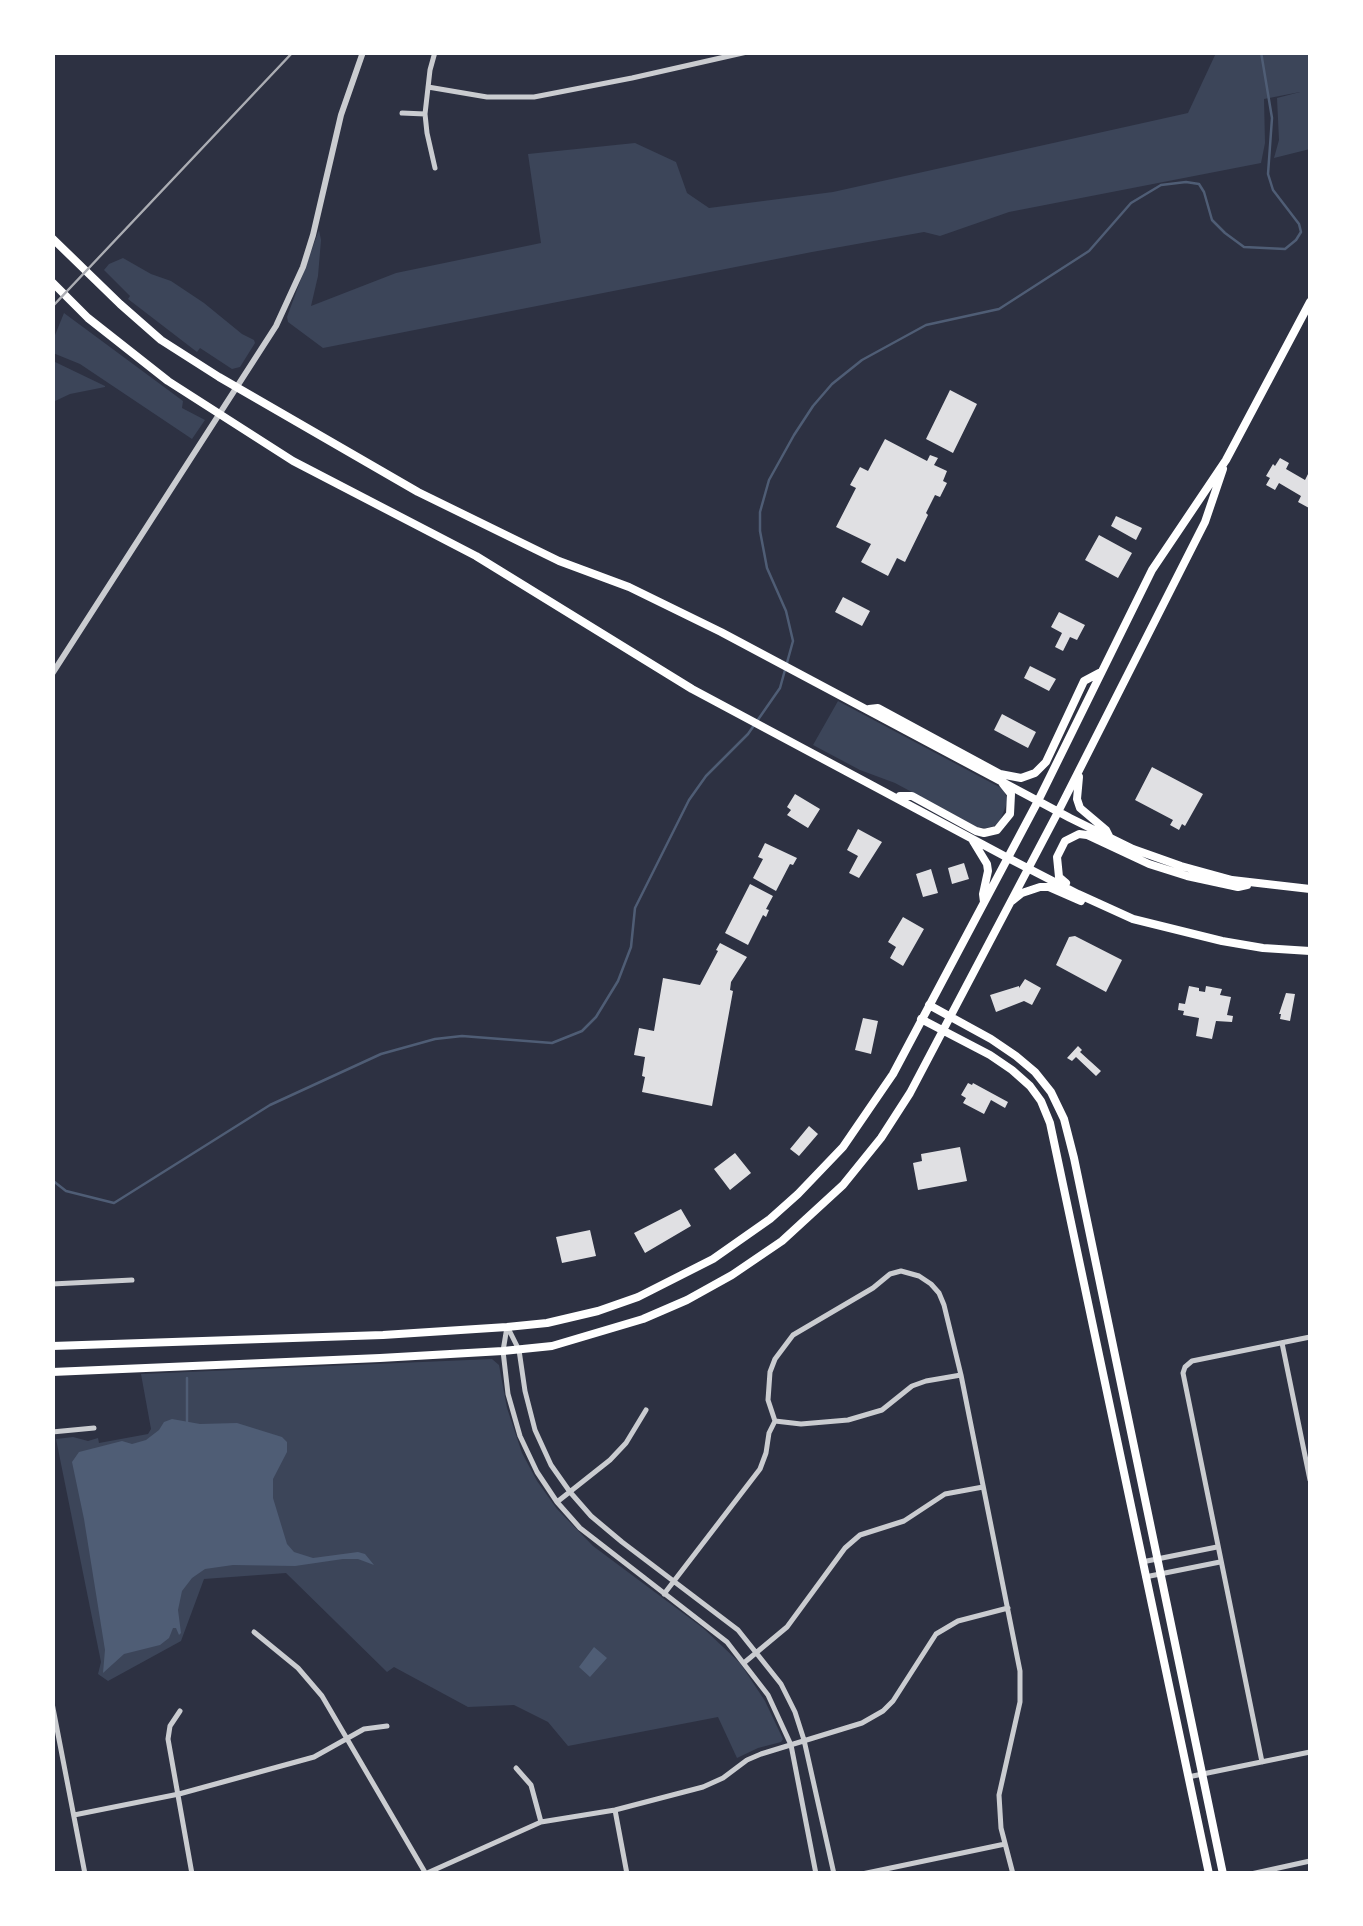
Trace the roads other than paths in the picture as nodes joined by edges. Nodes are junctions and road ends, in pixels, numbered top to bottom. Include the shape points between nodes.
1 (363, 52) edge
2 (435, 52) edge
3 (747, 52) edge
4 (718, 56) edge
5 (428, 87) junction
6 (402, 113) dead end
7 (426, 114) junction
8 (434, 168) dead end
9 (52, 238) edge
10 (52, 282) edge
11 (1310, 302) edge
12 (1226, 460) junction
13 (1129, 615) junction
14 (1151, 626) junction
15 (52, 674) edge
16 (1100, 674) junction
17 (866, 709) junction
18 (1081, 766) junction
19 (995, 777) junction
20 (895, 796) junction
21 (1038, 801) junction
22 (1058, 812) junction
23 (970, 837) junction
24 (1110, 838) junction
25 (1008, 858) junction
26 (1028, 868) junction
27 (1251, 884) junction
28 (1310, 890) edge
29 (1078, 894) junction
30 (984, 903) junction
31 (1009, 904) junction
32 (1133, 918) junction
33 (1310, 951) edge
34 (929, 1005) junction
35 (951, 1017) junction
36 (921, 1019) junction
37 (944, 1031) junction
38 (1051, 1092) junction
39 (1041, 1101) junction
40 (798, 1194) junction
41 (816, 1212) junction
42 (132, 1280) dead end
43 (52, 1284) edge
44 (507, 1327) junction
45 (1310, 1337) edge
46 (1282, 1343) junction
47 (52, 1346) edge
48 (519, 1350) junction
49 (502, 1351) junction
50 (52, 1372) edge
51 (961, 1375) junction
52 (646, 1410) dead end
53 (775, 1421) junction
54 (94, 1428) dead end
55 (52, 1432) edge
56 (1310, 1480) edge
57 (984, 1487) junction
58 (570, 1492) junction
59 (557, 1502) junction
60 (1218, 1547) junction
61 (1158, 1559) junction
62 (1142, 1562) junction
63 (1220, 1562) junction
64 (1161, 1575) junction
65 (1146, 1578) junction
66 (674, 1580) junction
67 (664, 1594) junction
68 (1008, 1608) junction
69 (254, 1632) dead end
70 (757, 1652) junction
71 (745, 1662) junction
72 (52, 1704) edge
73 (180, 1710) dead end
74 (387, 1726) dead end
75 (348, 1739) junction
76 (804, 1740) junction
77 (790, 1745) junction
78 (1310, 1752) edge
79 (1262, 1762) junction
80 (516, 1768) dead end
81 (1202, 1774) junction
82 (1188, 1777) junction
83 (178, 1794) junction
84 (614, 1810) junction
85 (74, 1815) junction
86 (541, 1822) junction
87 (1005, 1844) junction
88 (1310, 1861) edge
89 (426, 1873) edge
90 (85, 1874) edge
91 (192, 1874) edge
92 (627, 1874) edge
93 (816, 1874) edge
94 (834, 1874) edge
95 (862, 1874) edge
96 (1014, 1874) edge
97 (1209, 1874) edge
98 (1223, 1874) edge
99 (1250, 1874) edge

1 - 15 street via 303,267 276,326
2 - 5 street
3 - 4 street
4 - 5 street via 534,97
5 - 7 street
6 - 7 street
7 - 8 street
9 - 17 main road via 161,340 218,377 418,492 558,561 629,587
10 - 20 main road via 168,381 293,461 476,556 692,689
11 - 12 main road
12 - 13 main road via 1165,548
12 - 14 main road via 1205,522
13 - 14 main road
13 - 16 main road
14 - 18 main road
16 - 17 main road via 1084,681 1046,762 1022,778 1000,774 878,708
16 - 21 main road
17 - 19 main road
18 - 22 main road
18 - 24 main road via 1080,808
19 - 20 main road via 1012,801 1006,820 990,832 912,796
19 - 21 main road
20 - 23 main road
21 - 22 main road
21 - 25 main road
22 - 24 main road
22 - 26 main road
23 - 25 main road
23 - 30 main road via 987,864
24 - 27 main road
25 - 26 main road
25 - 30 main road
26 - 29 main road
26 - 31 main road
27 - 28 main road
27 - 29 main road via 1187,876 1080,834 1065,841 1056,864
29 - 32 main road
30 - 34 main road
31 - 32 main road via 1022,893 1049,887 1123,920
31 - 35 main road
32 - 33 main road via 1222,941
34 - 35 main road
34 - 36 main road
35 - 37 main road
35 - 38 main road via 1016,1056
36 - 37 main road
36 - 40 main road via 894,1074
37 - 39 main road via 1012,1070
37 - 41 main road via 881,1138
38 - 39 main road
38 - 61 main road via 1074,1158
39 - 62 main road via 1060,1162
40 - 41 main road
40 - 44 main road via 713,1259 637,1298
41 - 48 main road via 732,1276 687,1300 601,1334
42 - 43 street
44 - 47 main road
44 - 48 street
44 - 49 street
45 - 46 street
46 - 56 street
46 - 60 street via 1185,1367 1182,1380
48 - 49 main road
48 - 58 street via 536,1430
49 - 50 main road
49 - 59 street via 520,1436
51 - 53 street via 912,1386 882,1410 848,1420
51 - 53 street via 939,1293 901,1271 801,1329 784,1346 768,1385
51 - 57 street
52 - 58 street via 626,1443
53 - 66 street via 760,1469
54 - 55 street
57 - 68 street
57 - 70 street via 946,1494 904,1521 860,1535 787,1627
58 - 59 street
58 - 66 street
59 - 67 street
60 - 61 street
60 - 63 street
61 - 62 street
61 - 64 main road
62 - 65 main road
63 - 64 street
63 - 79 street
64 - 65 street
64 - 81 main road
65 - 82 main road
66 - 67 street
66 - 70 street
67 - 71 street
68 - 76 street via 936,1634 883,1712
68 - 87 street via 1021,1690 999,1795
69 - 75 street via 298,1668
70 - 71 street
70 - 76 street via 781,1684
71 - 77 street
72 - 85 street
73 - 83 street via 168,1739
74 - 75 street
75 - 83 street via 314,1757
75 - 89 street
76 - 77 street
76 - 94 street
77 - 84 street via 747,1760 703,1787
77 - 93 street
78 - 79 street
79 - 81 street
80 - 86 street via 531,1785
81 - 82 street
81 - 98 main road
82 - 97 main road
83 - 85 street
83 - 91 street
84 - 86 street
84 - 92 street
85 - 90 street
86 - 89 street
87 - 95 street
87 - 96 street
88 - 99 street

